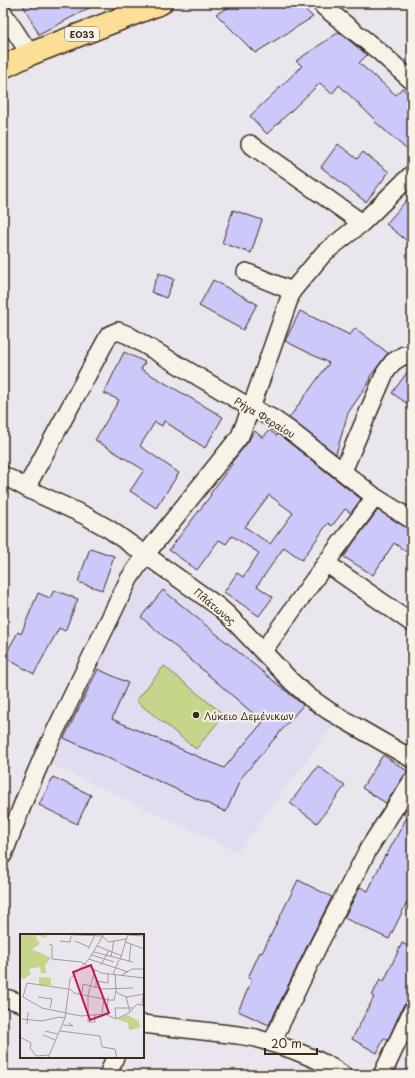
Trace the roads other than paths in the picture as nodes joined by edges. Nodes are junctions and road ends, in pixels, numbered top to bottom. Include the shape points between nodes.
1 (161, 3) edge
2 (321, 3) edge
3 (3, 13) edge
4 (30, 54) junction
5 (3, 67) edge
6 (412, 81) edge
7 (250, 144) dead end
8 (412, 174) edge
9 (362, 223) junction
10 (246, 272) dead end
11 (292, 292) junction
12 (412, 357) edge
13 (251, 408) junction
14 (343, 472) junction
15 (3, 475) edge
16 (26, 488) junction
17 (375, 497) junction
18 (412, 520) edge
19 (146, 554) junction
20 (326, 563) junction
21 (412, 623) edge
22 (263, 651) junction
23 (412, 759) edge
24 (412, 781) edge
25 (3, 854) edge
26 (3, 997) edge
27 (20, 1003) edge
28 (412, 1012) edge
29 (144, 1024) edge
30 (272, 1042) junction
31 (115, 1058) edge
32 (108, 1075) edge
33 (343, 1075) edge
34 (382, 1075) edge

1 - 4 main road, ΕΟ33
2 - 6 street
3 - 4 street
4 - 5 main road, ΕΟ33
7 - 9 street
8 - 9 street
9 - 11 street via 324,253
10 - 11 street
11 - 13 street
12 - 14 street via 404,355 393,362 385,373
13 - 14 street, Ρήγα Φεραίου via 288,428
13 - 16 street, Ρήγα Φεραίου via 128,334 118,331 109,335
13 - 19 street via 240,436
14 - 17 street, Ρήγα Φεραίου
15 - 16 street, Πλάτωνος
16 - 19 street, Πλάτωνος via 86,516
17 - 18 street, Ρήγα Φεραίου
17 - 20 street
19 - 22 street, Πλάτωνος via 219,607
19 - 25 street via 129,579 44,754
20 - 21 street
20 - 22 street
22 - 23 street, Πλάτωνος via 309,697
24 - 30 street via 369,848
26 - 27 street
28 - 34 street
29 - 30 street via 238,1035
30 - 33 street via 315,1059
31 - 32 street

